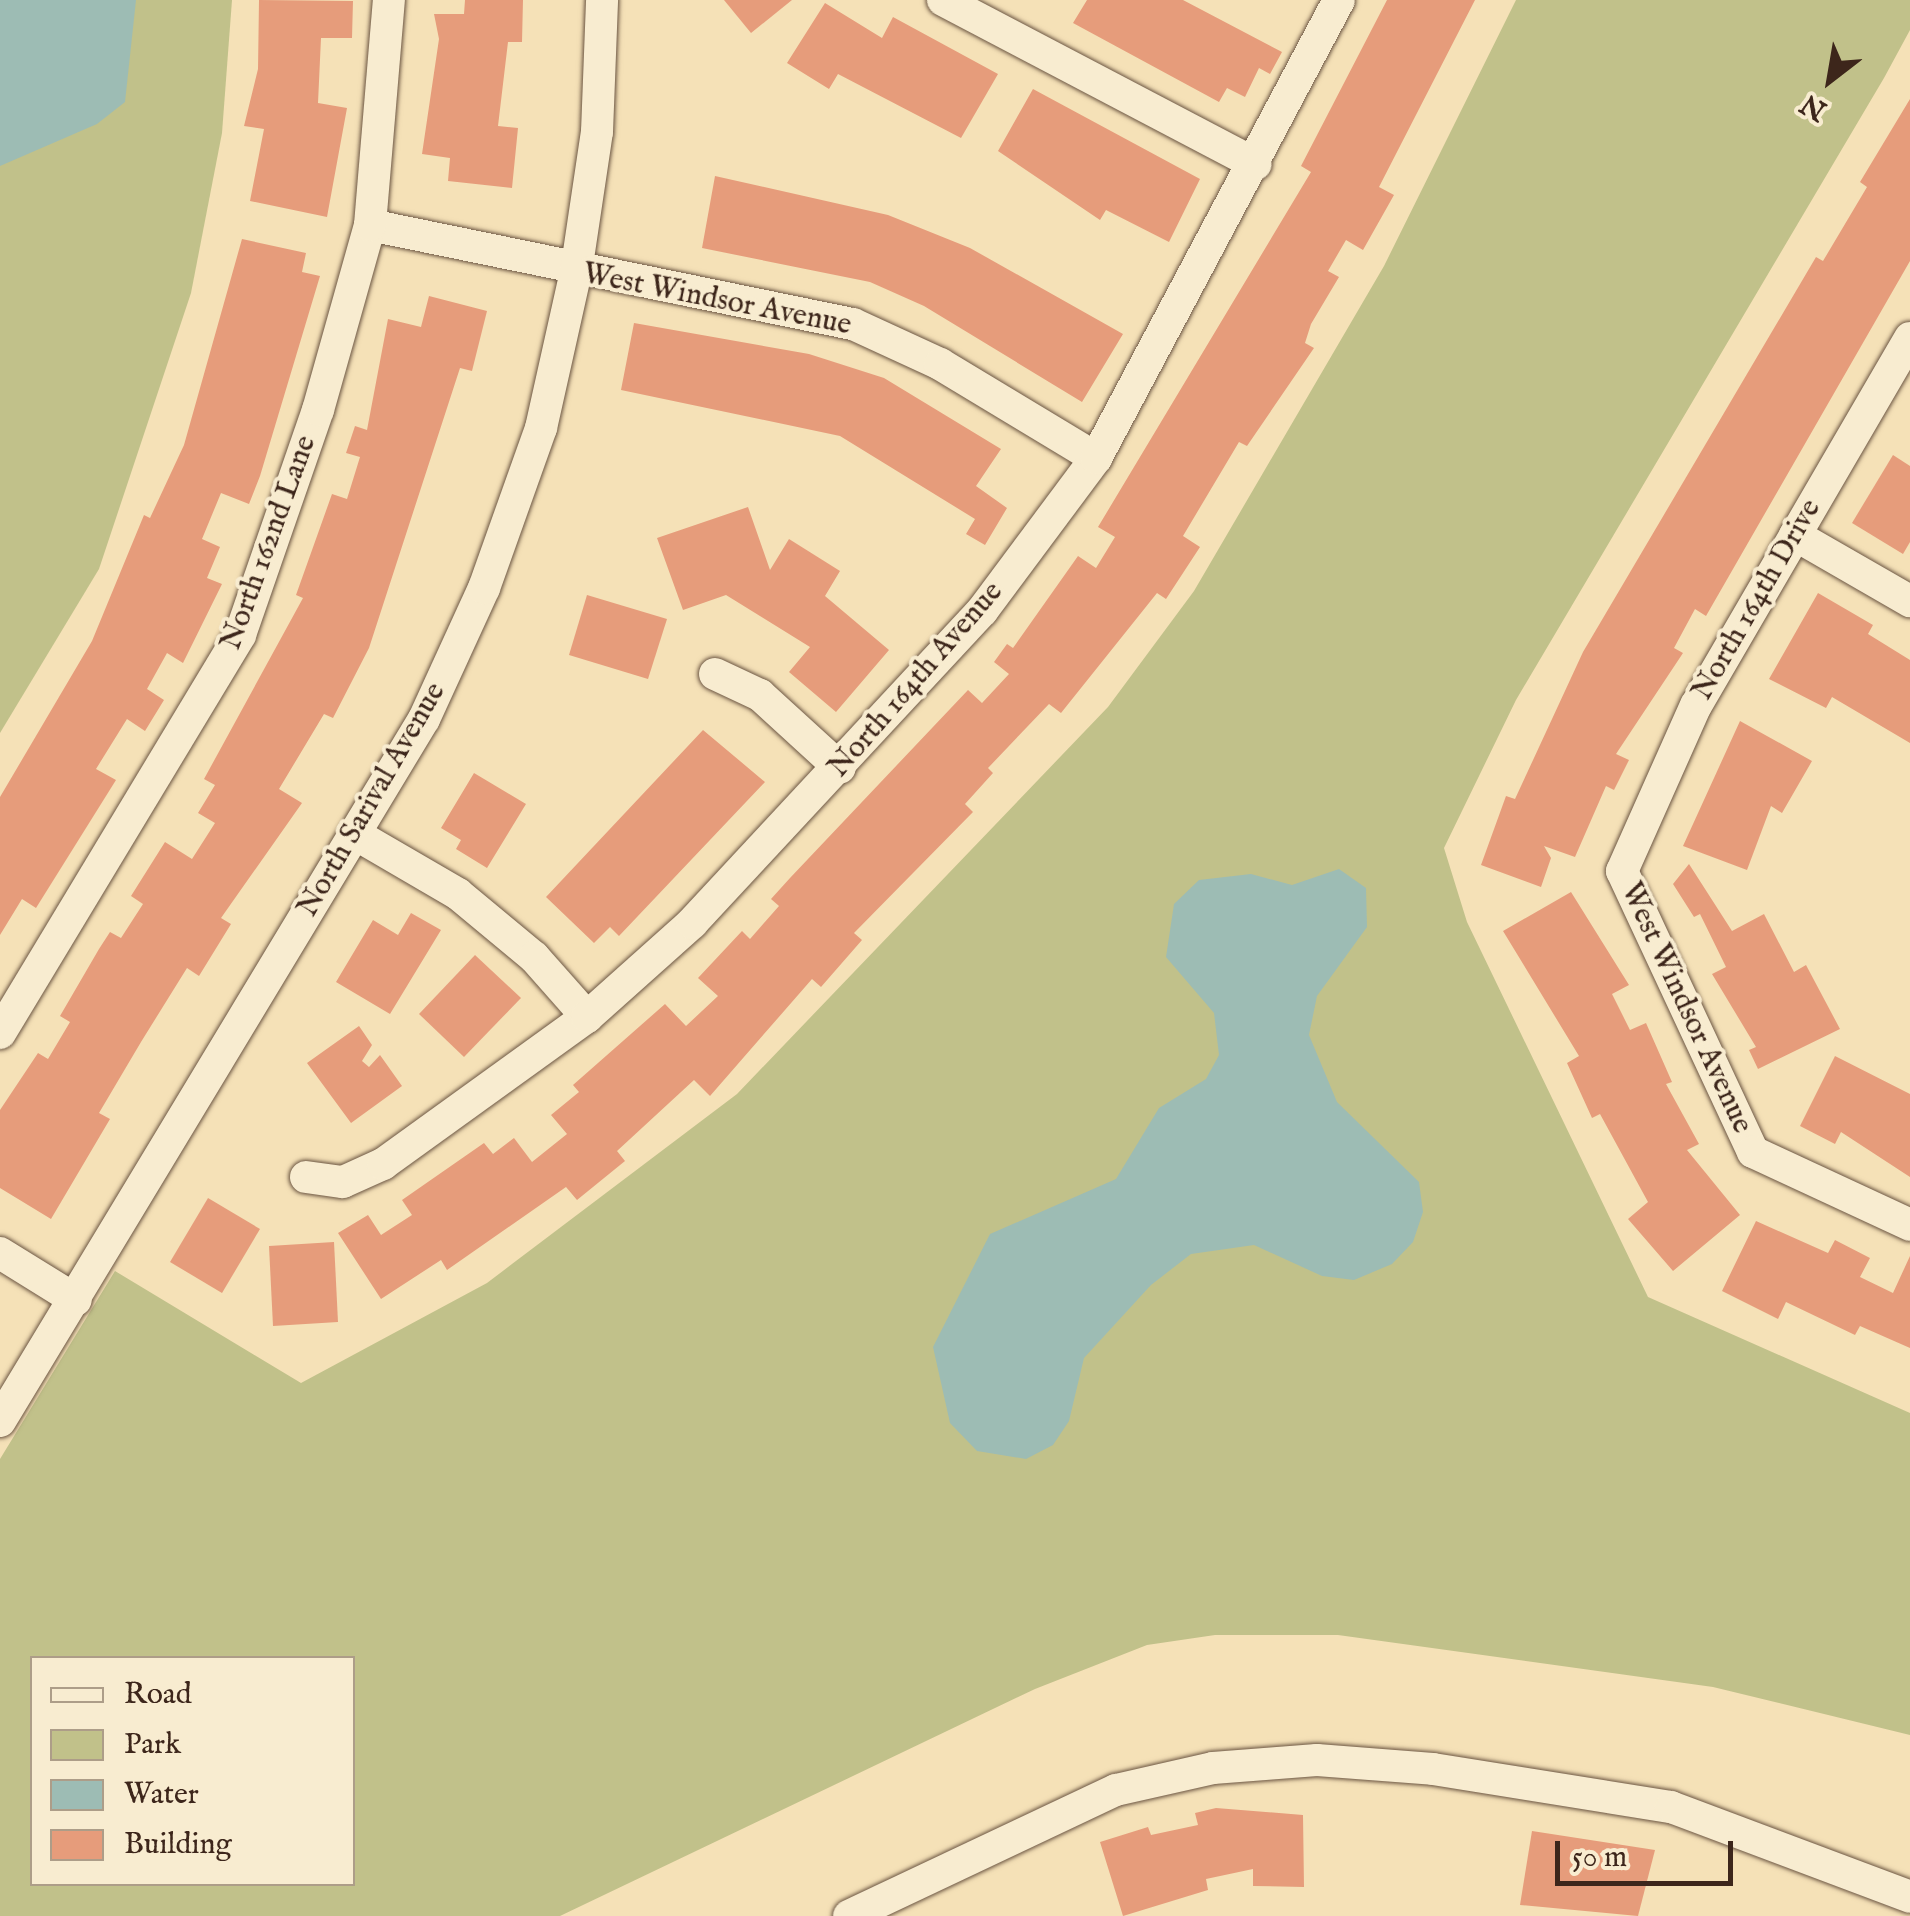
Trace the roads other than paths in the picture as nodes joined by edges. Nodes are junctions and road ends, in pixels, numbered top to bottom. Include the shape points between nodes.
1 (389, 0) edge
2 (602, 0) edge
3 (942, 0) edge
4 (1339, 0) edge
5 (1256, 164) junction
6 (370, 225) junction
7 (576, 272) junction
8 (1910, 338) edge
9 (1096, 458) junction
10 (1796, 535) junction
11 (1910, 601) edge
12 (715, 674) dead end
13 (840, 768) junction
14 (355, 834) junction
15 (1622, 871) joint
16 (588, 1017) junction
17 (0, 1033) edge
18 (306, 1177) dead end
19 (1910, 1225) edge
20 (0, 1253) edge
21 (76, 1300) junction
22 (0, 1420) edge
23 (1910, 1897) edge
24 (849, 1916) edge

1 - 6 street, North 162nd Lane
2 - 7 street, North Sarival Avenue via 597,132
3 - 5 street
4 - 5 street, North 164th Avenue
5 - 9 street, North 164th Avenue
6 - 7 street, West Windsor Avenue
6 - 17 street, North 162nd Lane via 318,410 240,635
7 - 9 street, West Windsor Avenue via 853,324 940,364
7 - 14 street, North Sarival Avenue via 541,428 484,588 424,719
8 - 10 street, North 164th Drive
9 - 13 street, North 164th Avenue via 982,610
10 - 11 street
10 - 15 street, North 164th Drive via 1696,705
12 - 13 street via 760,694
13 - 16 street, North 164th Avenue via 692,924
14 - 16 street via 458,894 534,957
14 - 21 street, North Sarival Avenue
15 - 19 street, West Windsor Avenue via 1754,1152
16 - 18 street, North 164th Avenue via 383,1164 342,1182
20 - 21 street
21 - 22 street, North Sarival Avenue
23 - 24 street via 1671,1808 1433,1769 1318,1760 1213,1768 1116,1790

